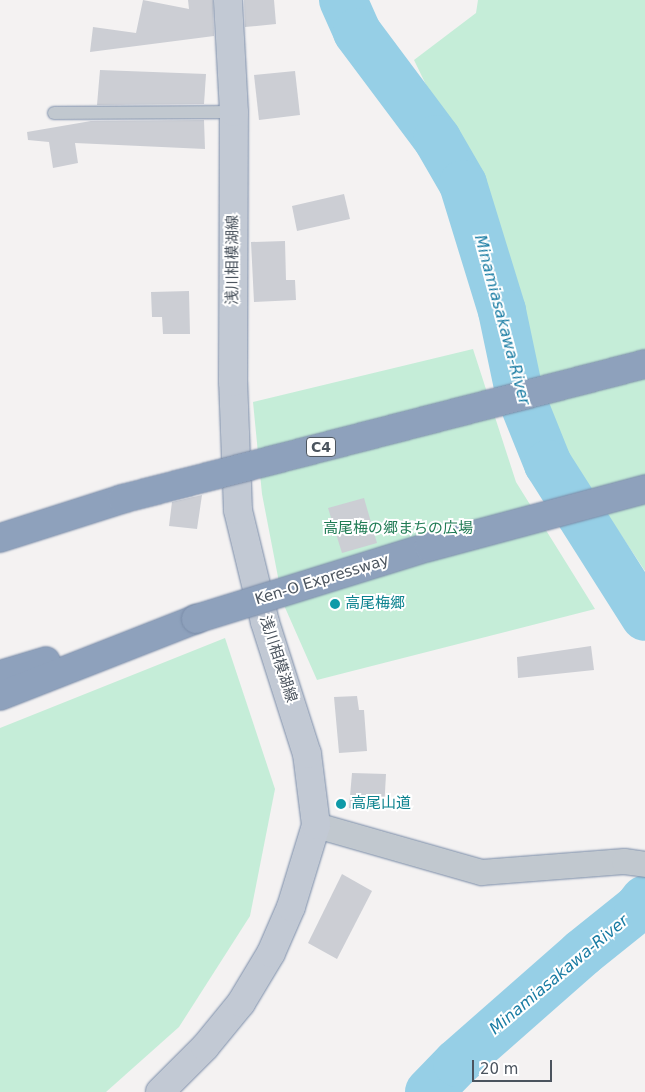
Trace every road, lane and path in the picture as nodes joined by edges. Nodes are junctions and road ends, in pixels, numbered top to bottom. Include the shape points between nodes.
1 (228, 0) edge
2 (234, 112) junction
3 (54, 113) dead end
4 (645, 364) edge
5 (645, 489) edge
6 (122, 499) junction
7 (0, 531) edge
8 (0, 538) edge
9 (196, 619) junction
10 (0, 675) edge
11 (0, 696) edge
12 (316, 825) junction
13 (642, 864) edge
14 (160, 1092) edge

1 - 2 main road, 浅川相模湖線
2 - 3 lane
2 - 12 main road, 浅川相模湖線 via 233,382 238,510 265,622 307,754
4 - 6 highway, C4, bridge
5 - 9 highway, Ken-O Expressway, bridge via 429,547
6 - 7 highway, bridge
6 - 8 highway, C4, bridge
9 - 10 highway, Ken-O Expressway
9 - 11 highway
12 - 13 street via 481,872 586,863
12 - 14 main road, 浅川相模湖線 via 291,907 266,961 241,1003 205,1047

